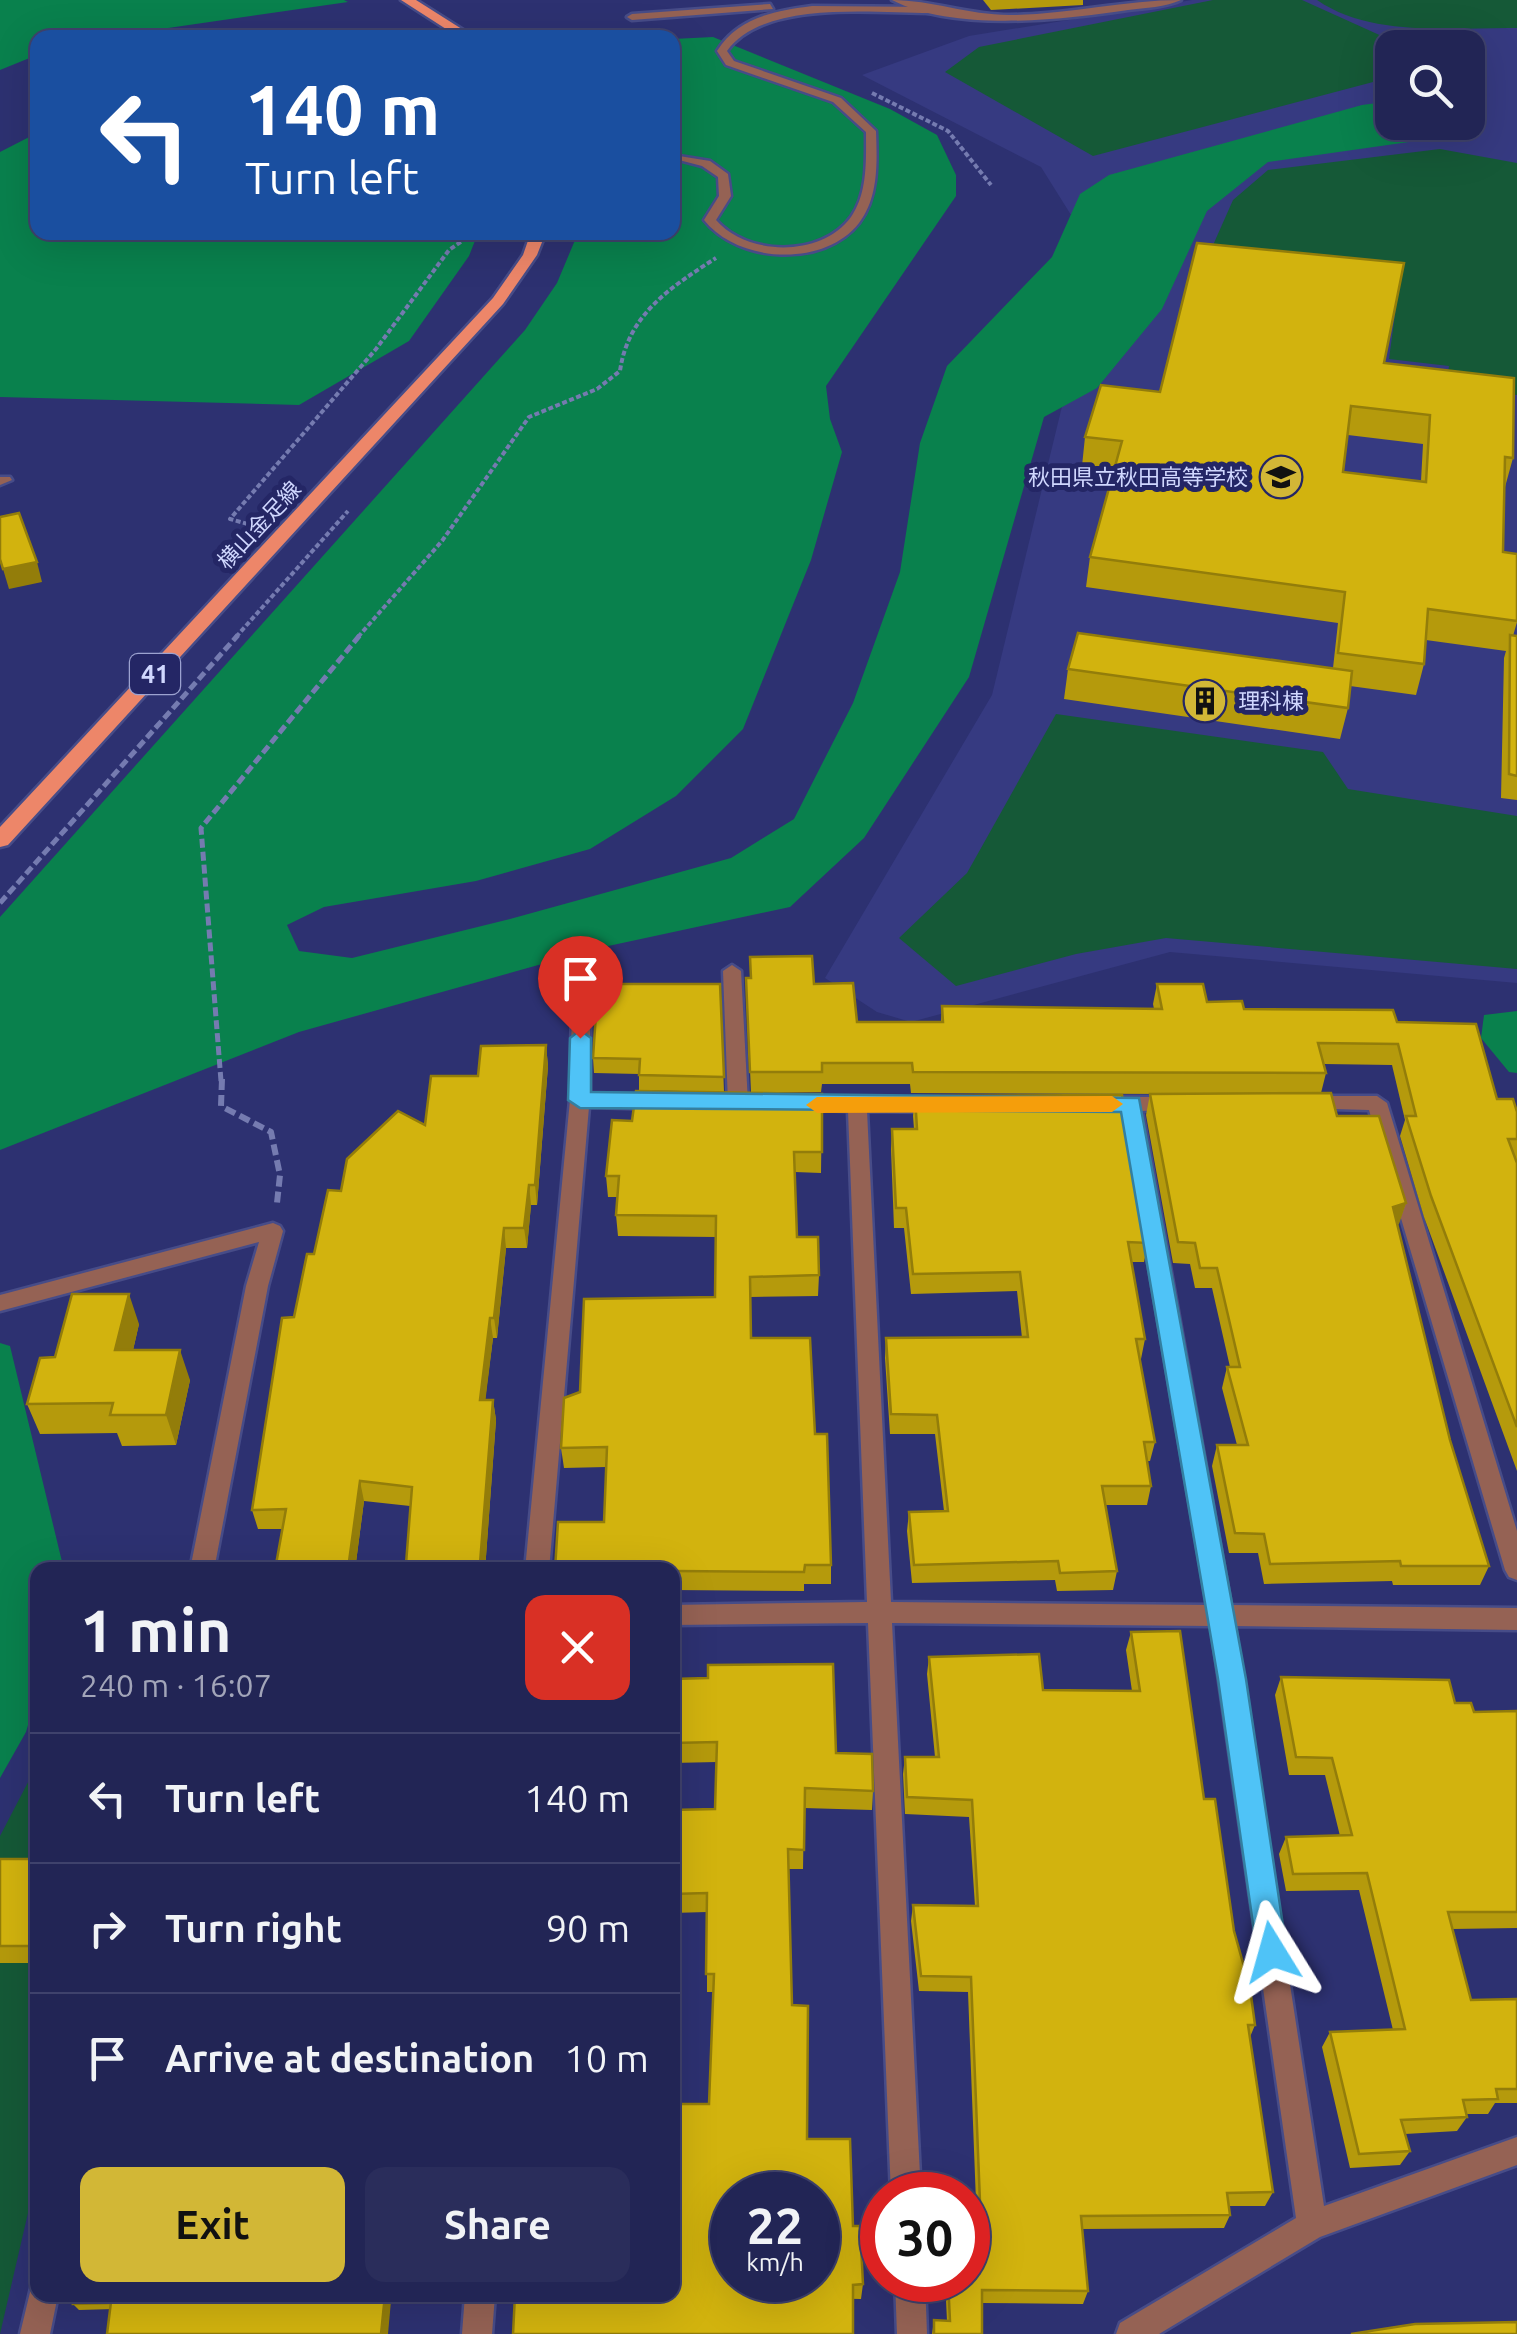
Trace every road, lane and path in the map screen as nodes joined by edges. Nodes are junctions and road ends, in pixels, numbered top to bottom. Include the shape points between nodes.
1 (407, 0) edge
2 (897, 0) edge
3 (1176, 0) edge
4 (770, 7) junction
5 (930, 10) junction
6 (632, 16) dead end
7 (457, 30) edge
8 (683, 158) dead end
9 (463, 240) edge
10 (536, 240) edge
11 (738, 245) junction
12 (346, 514) dead end
13 (285, 534) junction
14 (0, 840) edge
15 (210, 900) joint
16 (0, 903) edge
17 (732, 971) dead end
18 (581, 1006) dead end
19 (580, 1100) junction
20 (678, 1102) edge
21 (1282, 1103) edge
22 (1072, 1104) edge
23 (1131, 1104) junction
24 (1188, 1104) edge
25 (954, 1105) edge
26 (856, 1106) junction
27 (272, 1231) junction
28 (0, 1304) edge
29 (204, 1562) edge
30 (538, 1562) edge
31 (1517, 1570) edge
32 (880, 1612) junction
33 (680, 1615) edge
34 (1219, 1615) junction
35 (1517, 1619) edge
36 (1517, 2150) edge
37 (905, 2172) edge
38 (1312, 2225) junction
39 (42, 2302) edge
40 (479, 2302) edge
41 (911, 2302) edge
42 (35, 2334) edge
43 (477, 2334) edge
44 (912, 2334) edge
45 (1131, 2334) edge

1 - 7 main road
2 - 5 street
3 - 5 street via 1026,20 976,20
4 - 5 street via 807,1
4 - 6 street
4 - 11 street via 722,52 730,63 837,100 871,131 871,176 866,200 841,234 786,248
8 - 11 street via 706,162 724,176 725,196 710,220 718,236
9 - 13 path via 230,518
10 - 13 main road, 横山金足線 / 41 via 498,301
11 - 15 path via 686,276 642,314 620,347 620,371 597,390 529,417 442,541 201,828
12 - 16 path
13 - 14 main road, 横山金足線 / 41
15 - 27 path via 221,1106 271,1132 280,1174
17 - 26 street via 748,1104
18 - 19 street
19 - 20 street
19 - 30 street
21 - 31 street via 1376,1103
22 - 23 street
23 - 24 street
23 - 34 street
25 - 26 street
26 - 32 street
27 - 28 street
27 - 29 street
32 - 33 street
32 - 34 street
32 - 37 street
34 - 35 street
34 - 38 street
36 - 38 street
38 - 45 street
39 - 42 street
40 - 43 street
41 - 44 street

